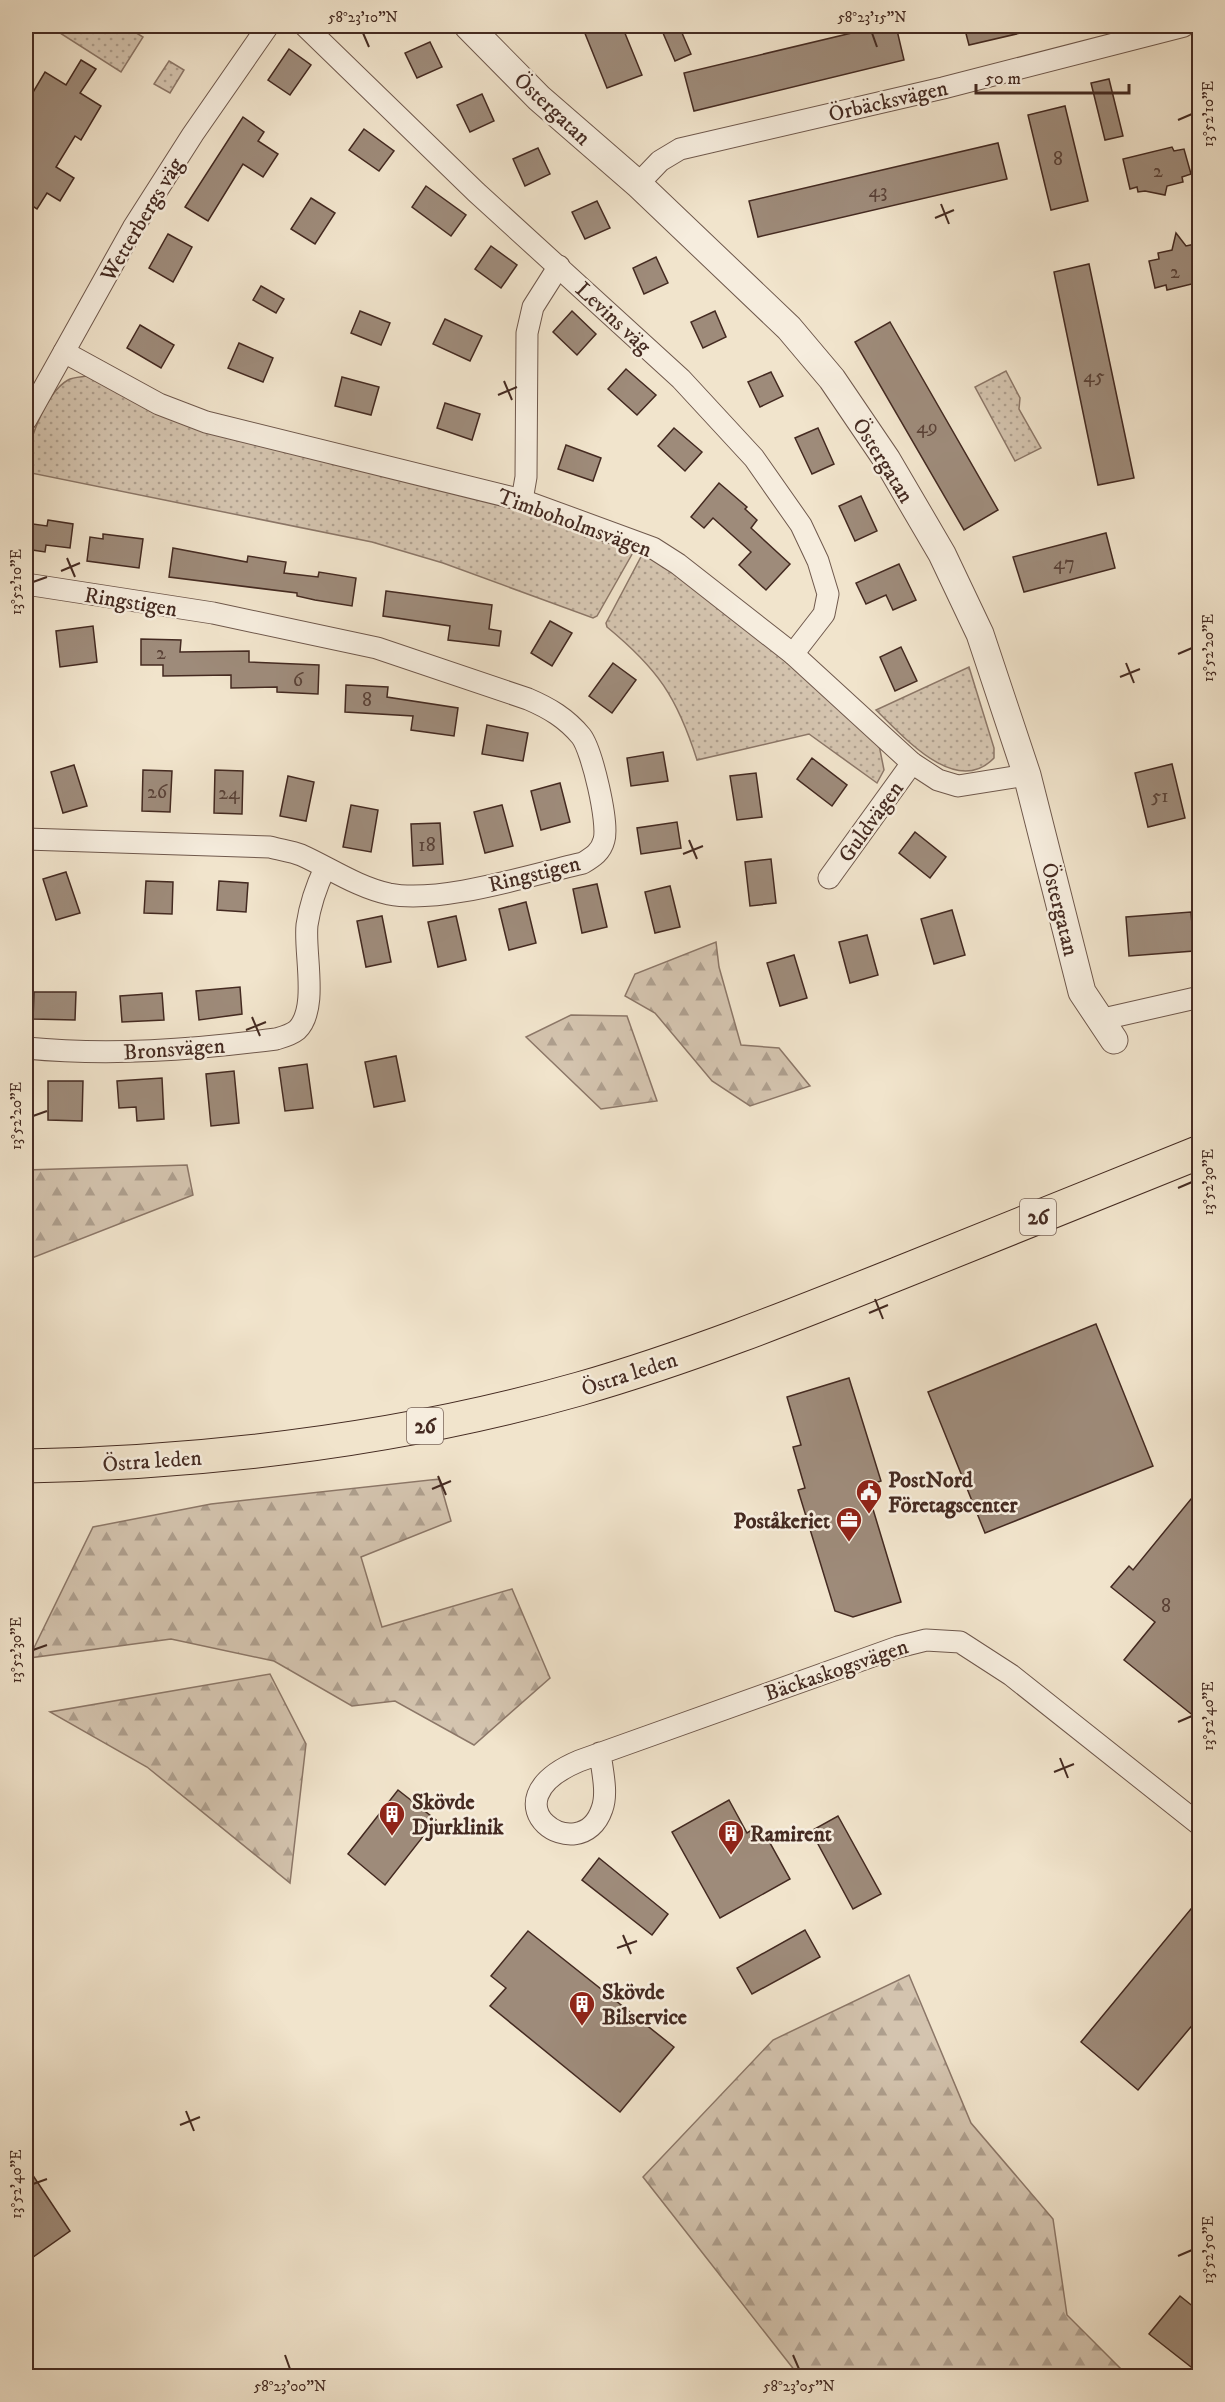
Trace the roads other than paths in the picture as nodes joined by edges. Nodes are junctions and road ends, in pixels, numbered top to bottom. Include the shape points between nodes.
1 (268, 26) edge
2 (305, 26) edge
3 (468, 26) edge
4 (1181, 26) edge
5 (638, 184) junction
6 (559, 266) junction
7 (64, 352) junction
8 (26, 420) edge
9 (522, 500) junction
10 (26, 584) edge
11 (793, 654) junction
12 (912, 763) junction
13 (1027, 775) junction
14 (26, 839) edge
15 (325, 868) junction
16 (829, 878) dead end
17 (1200, 997) edge
18 (1106, 1030) joint
19 (26, 1048) edge
20 (1200, 1152) edge
21 (26, 1466) edge
22 (600, 1754) dead end
23 (1200, 1825) edge

1 - 7 street, Wetterbergs väg via 192,134 133,228
2 - 6 street, Levins väg via 476,192
3 - 5 street, Östergatan via 539,98
4 - 5 street, Örbäcksvägen via 943,88 681,149 660,161
5 - 13 street, Östergatan via 789,328 832,379 887,460 942,554 980,634
6 - 9 street via 533,307 527,333 526,477
6 - 11 street, Levins väg via 713,413 754,458 801,525 828,594 824,614
7 - 8 street, Wetterbergs väg
7 - 9 street, Timboholmsvägen via 159,404 206,422
9 - 11 street, Timboholmsvägen via 653,548
10 - 15 street, Ringstigen via 213,613 377,648 549,708 582,738 594,763 605,838 600,852 583,863 447,894 412,897 370,888
11 - 12 street, Timboholmsvägen
12 - 13 street, Timboholmsvägen via 938,780 958,786
12 - 16 street, Guldvägen
13 - 18 street, Östergatan via 1082,992
14 - 15 street, Ringstigen via 270,847 299,854
15 - 19 street, Bronsvägen via 314,891 307,927 307,1010 298,1029 289,1035 154,1052
17 - 18 street, Östergatan
20 - 21 highway, Östra leden / 26 via 738,1337 579,1389 440,1424 290,1448 136,1463
22 - 23 street, Bäckaskogsvägen via 898,1647 926,1640 960,1642 1011,1675

